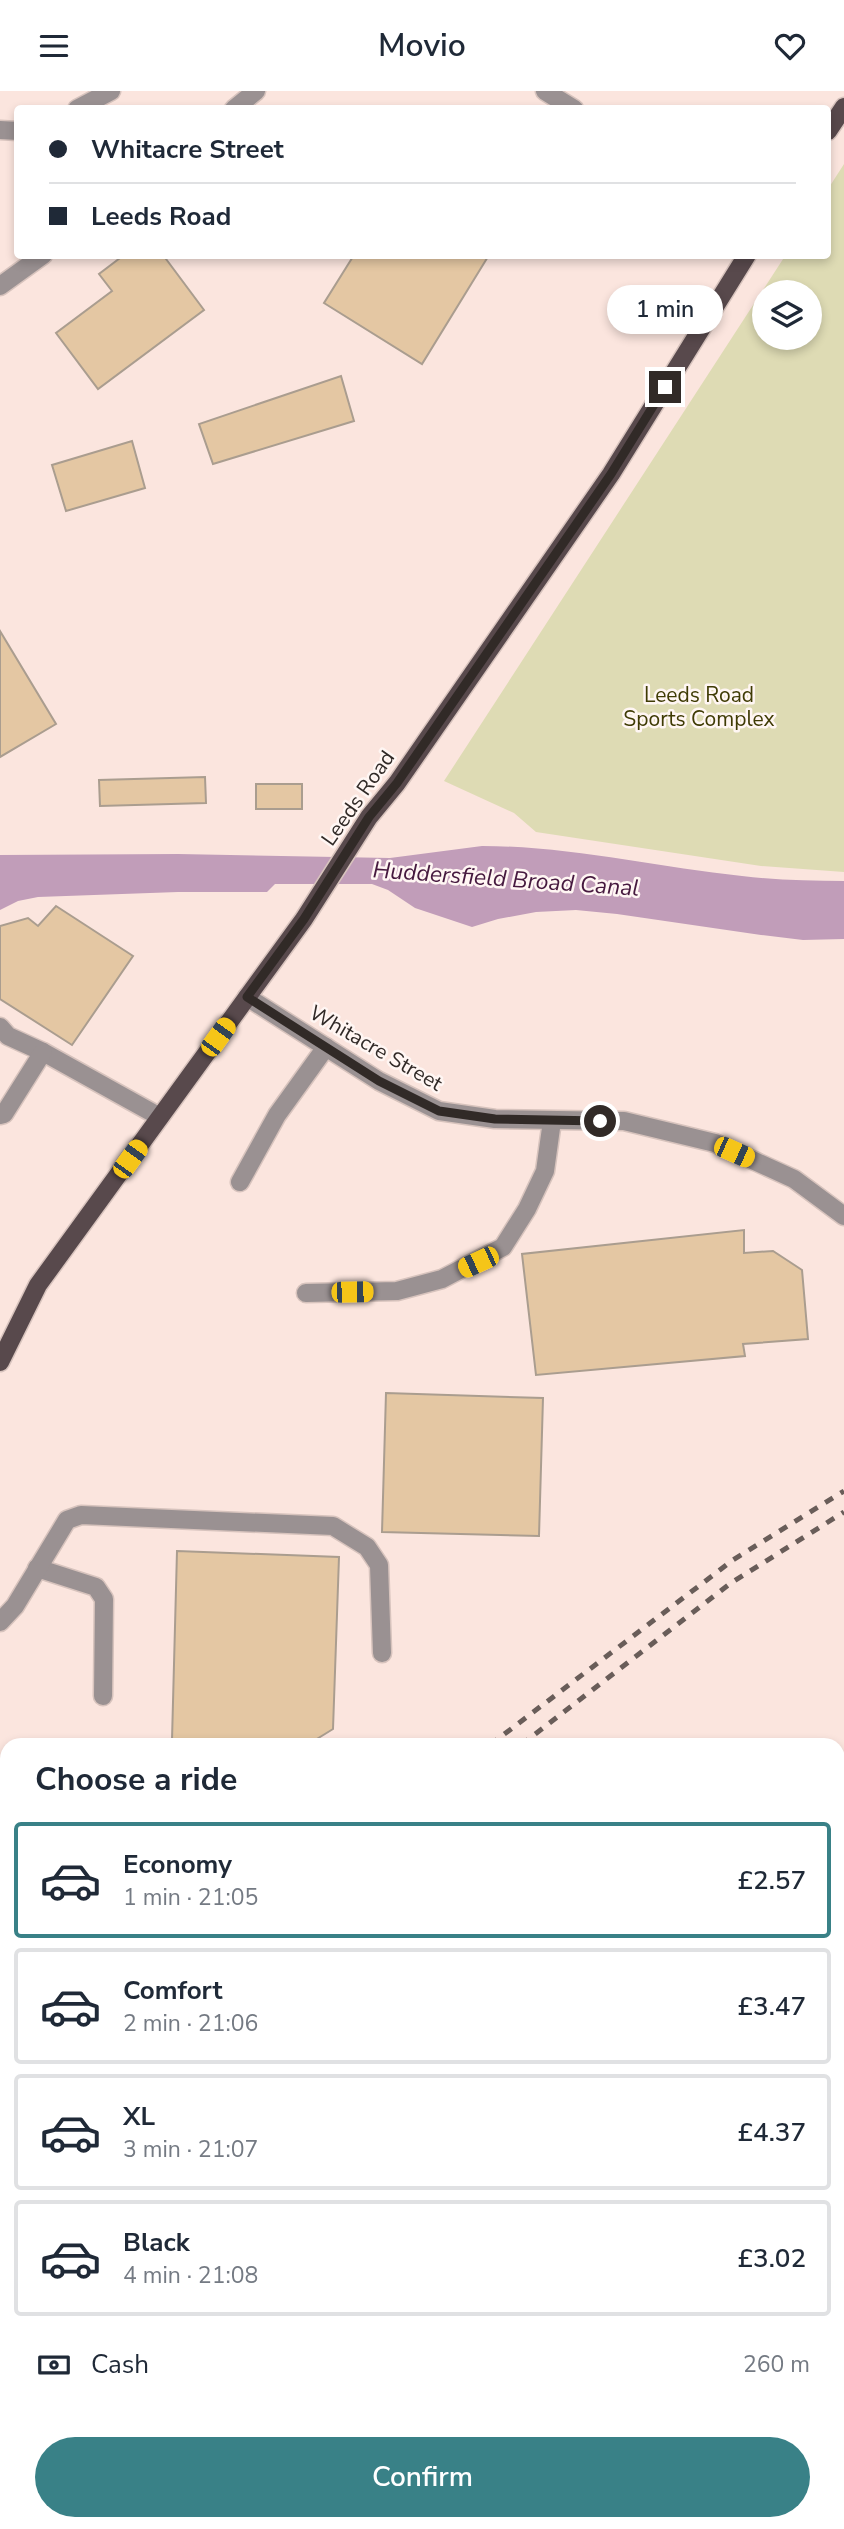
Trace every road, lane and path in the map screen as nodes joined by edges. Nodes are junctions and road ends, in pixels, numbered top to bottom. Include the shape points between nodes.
1 (111, 91) edge
2 (256, 91) edge
3 (545, 91) edge
4 (85, 105) edge
5 (239, 105) edge
6 (567, 105) edge
7 (844, 107) edge
8 (831, 126) edge
9 (37, 259) edge
10 (745, 259) edge
11 (0, 286) edge
12 (247, 997) junction
13 (0, 1027) edge
14 (326, 1047) junction
15 (43, 1052) junction
16 (0, 1115) edge
17 (160, 1117) junction
18 (552, 1121) junction
19 (240, 1182) dead end
20 (844, 1216) edge
21 (306, 1293) dead end
22 (0, 1362) edge
23 (37, 1569) junction
24 (0, 1622) edge
25 (382, 1653) dead end
26 (103, 1696) dead end

1 - 4 street
2 - 5 street
3 - 6 street
7 - 8 main road
9 - 11 street
10 - 12 main road, Leeds Road via 611,474
12 - 14 street, Whitacre Street
12 - 17 main road, Leeds Road
13 - 15 street via 8,1036
14 - 18 street, Whitacre Street via 439,1111
14 - 19 street via 277,1115
15 - 16 street
15 - 17 street
17 - 22 main road, Leeds Road via 38,1285
18 - 20 street, Whitacre Street via 624,1121 715,1143 794,1178
18 - 21 street via 545,1171 503,1247 442,1279 397,1291
23 - 24 street
23 - 25 street via 67,1520 81,1515 333,1526 367,1547 379,1565
23 - 26 street via 96,1587 104,1599

